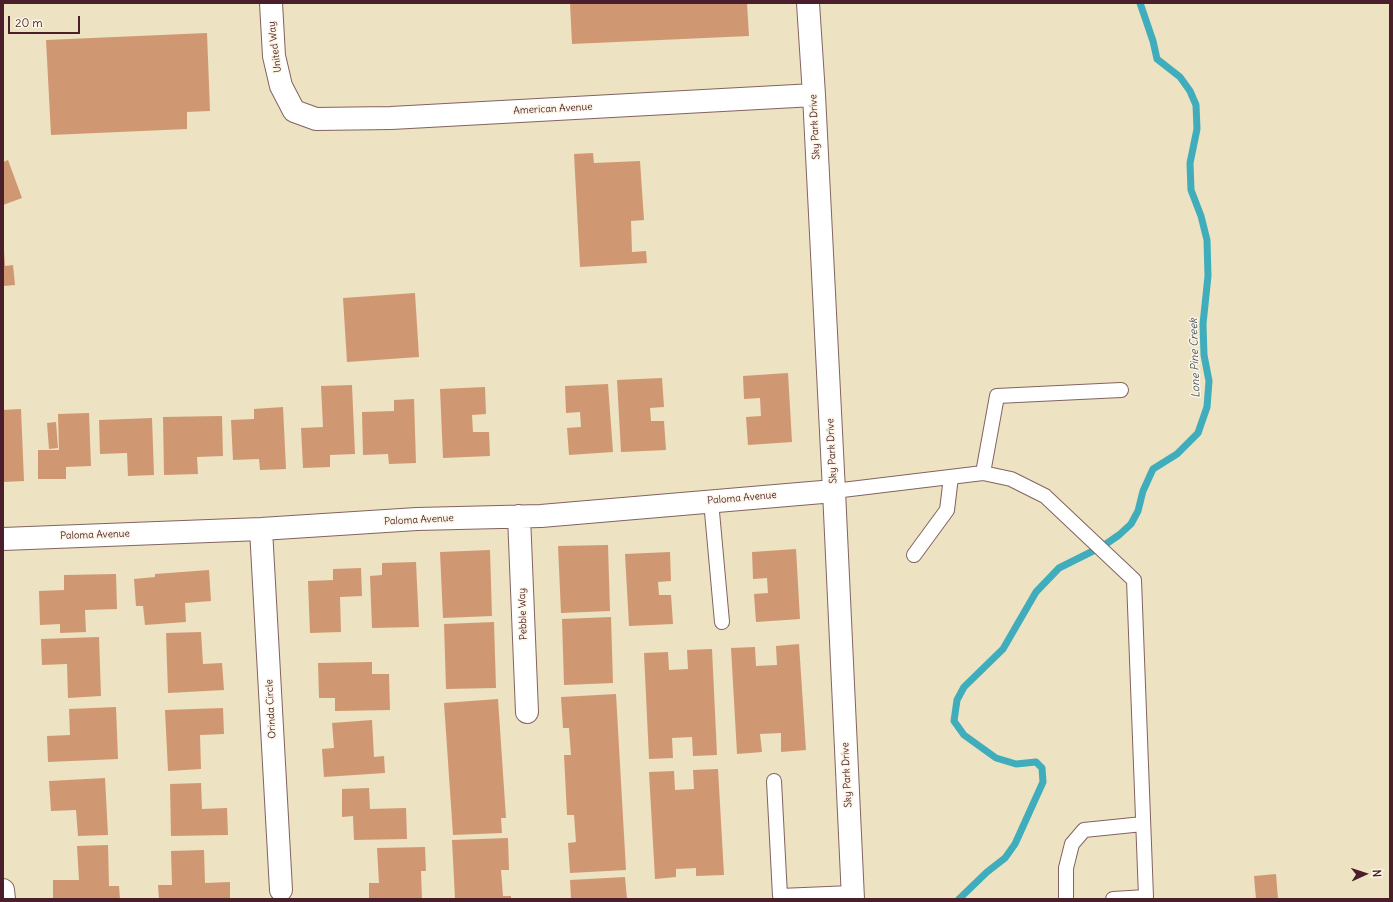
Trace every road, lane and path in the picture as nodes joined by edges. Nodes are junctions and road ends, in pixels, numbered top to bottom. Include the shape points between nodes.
1 (271, 3) edge
2 (808, 3) edge
3 (814, 95) junction
4 (294, 111) joint
5 (1121, 390) dead end
6 (983, 473) junction
7 (951, 477) junction
8 (834, 491) junction
9 (711, 501) junction
10 (519, 516) junction
11 (261, 529) junction
12 (3, 539) edge
13 (914, 555) dead end
14 (722, 622) dead end
15 (527, 712) dead end
16 (774, 781) dead end
17 (1143, 824) junction
18 (3, 890) edge
19 (281, 890) dead end
20 (852, 896) edge
21 (778, 898) edge
22 (4, 899) edge
23 (1066, 899) edge
24 (1113, 899) edge

1 - 4 street, United Way via 274,56 281,86
2 - 3 street, Sky Park Drive
3 - 4 street, American Avenue via 391,118 316,119
3 - 8 street, Sky Park Drive
5 - 6 lane via 996,396
6 - 7 lane
6 - 17 lane via 1011,479 1045,496 1134,580
7 - 8 lane
7 - 13 lane via 947,510
8 - 9 street, Paloma Avenue
8 - 20 street, Sky Park Drive
9 - 10 street, Paloma Avenue
9 - 14 lane
10 - 11 street, Paloma Avenue via 417,519
10 - 15 street, Pebble Way
11 - 12 street, Paloma Avenue
11 - 19 street, Orinda Circle
16 - 21 lane
17 - 23 lane via 1084,830 1072,844 1066,868
17 - 24 lane via 1146,897
18 - 22 street
20 - 21 lane

